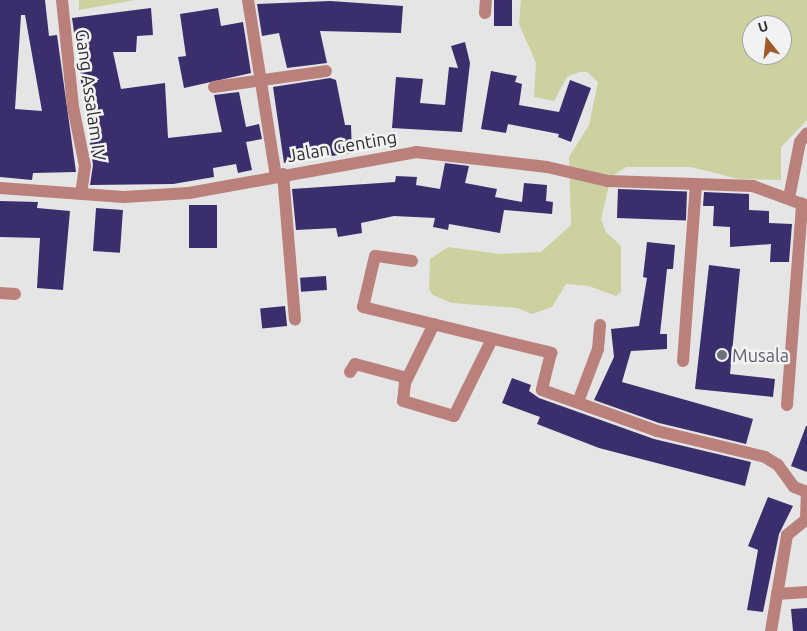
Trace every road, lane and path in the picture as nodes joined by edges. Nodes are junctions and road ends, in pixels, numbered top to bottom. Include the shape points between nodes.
1 (62, 0) edge
2 (248, 0) edge
3 (486, 0) edge
4 (485, 13) dead end
5 (326, 70) dead end
6 (263, 79) junction
7 (214, 88) dead end
8 (807, 133) edge
9 (279, 175) junction
10 (696, 184) junction
11 (0, 188) edge
12 (81, 194) junction
13 (789, 198) junction
14 (805, 205) edge
15 (412, 261) dead end
16 (0, 293) edge
17 (15, 294) dead end
18 (295, 320) dead end
19 (434, 324) junction
20 (600, 325) dead end
21 (492, 339) junction
22 (683, 361) dead end
23 (350, 372) dead end
24 (407, 378) junction
25 (578, 402) junction
26 (787, 405) dead end
27 (807, 492) edge
28 (807, 496) edge
29 (806, 519) edge
30 (807, 592) edge
31 (777, 594) junction
32 (771, 631) edge

1 - 12 street, Gang Assalam IV via 73,107 85,166
2 - 6 street
3 - 4 street
5 - 6 street
6 - 7 street
6 - 9 street
8 - 13 street via 800,142
9 - 10 street, Jalan Genting via 308,174 416,152 548,167 608,181
9 - 12 street, Jalan Genting via 189,193
9 - 18 street
10 - 13 street, Jalan Genting via 753,186
10 - 22 street
11 - 12 street, Jalan Genting
13 - 14 street, Jalan Genting
14 - 26 street
15 - 19 street via 375,256 363,307
16 - 17 street
19 - 21 street
19 - 24 street
20 - 25 street via 598,349
21 - 24 street via 454,416 403,401
21 - 25 street via 551,353 542,390
23 - 24 street via 355,364
25 - 27 street via 657,430 765,457 778,465 794,487
28 - 29 street
29 - 31 street via 787,534
30 - 31 street
31 - 32 street

